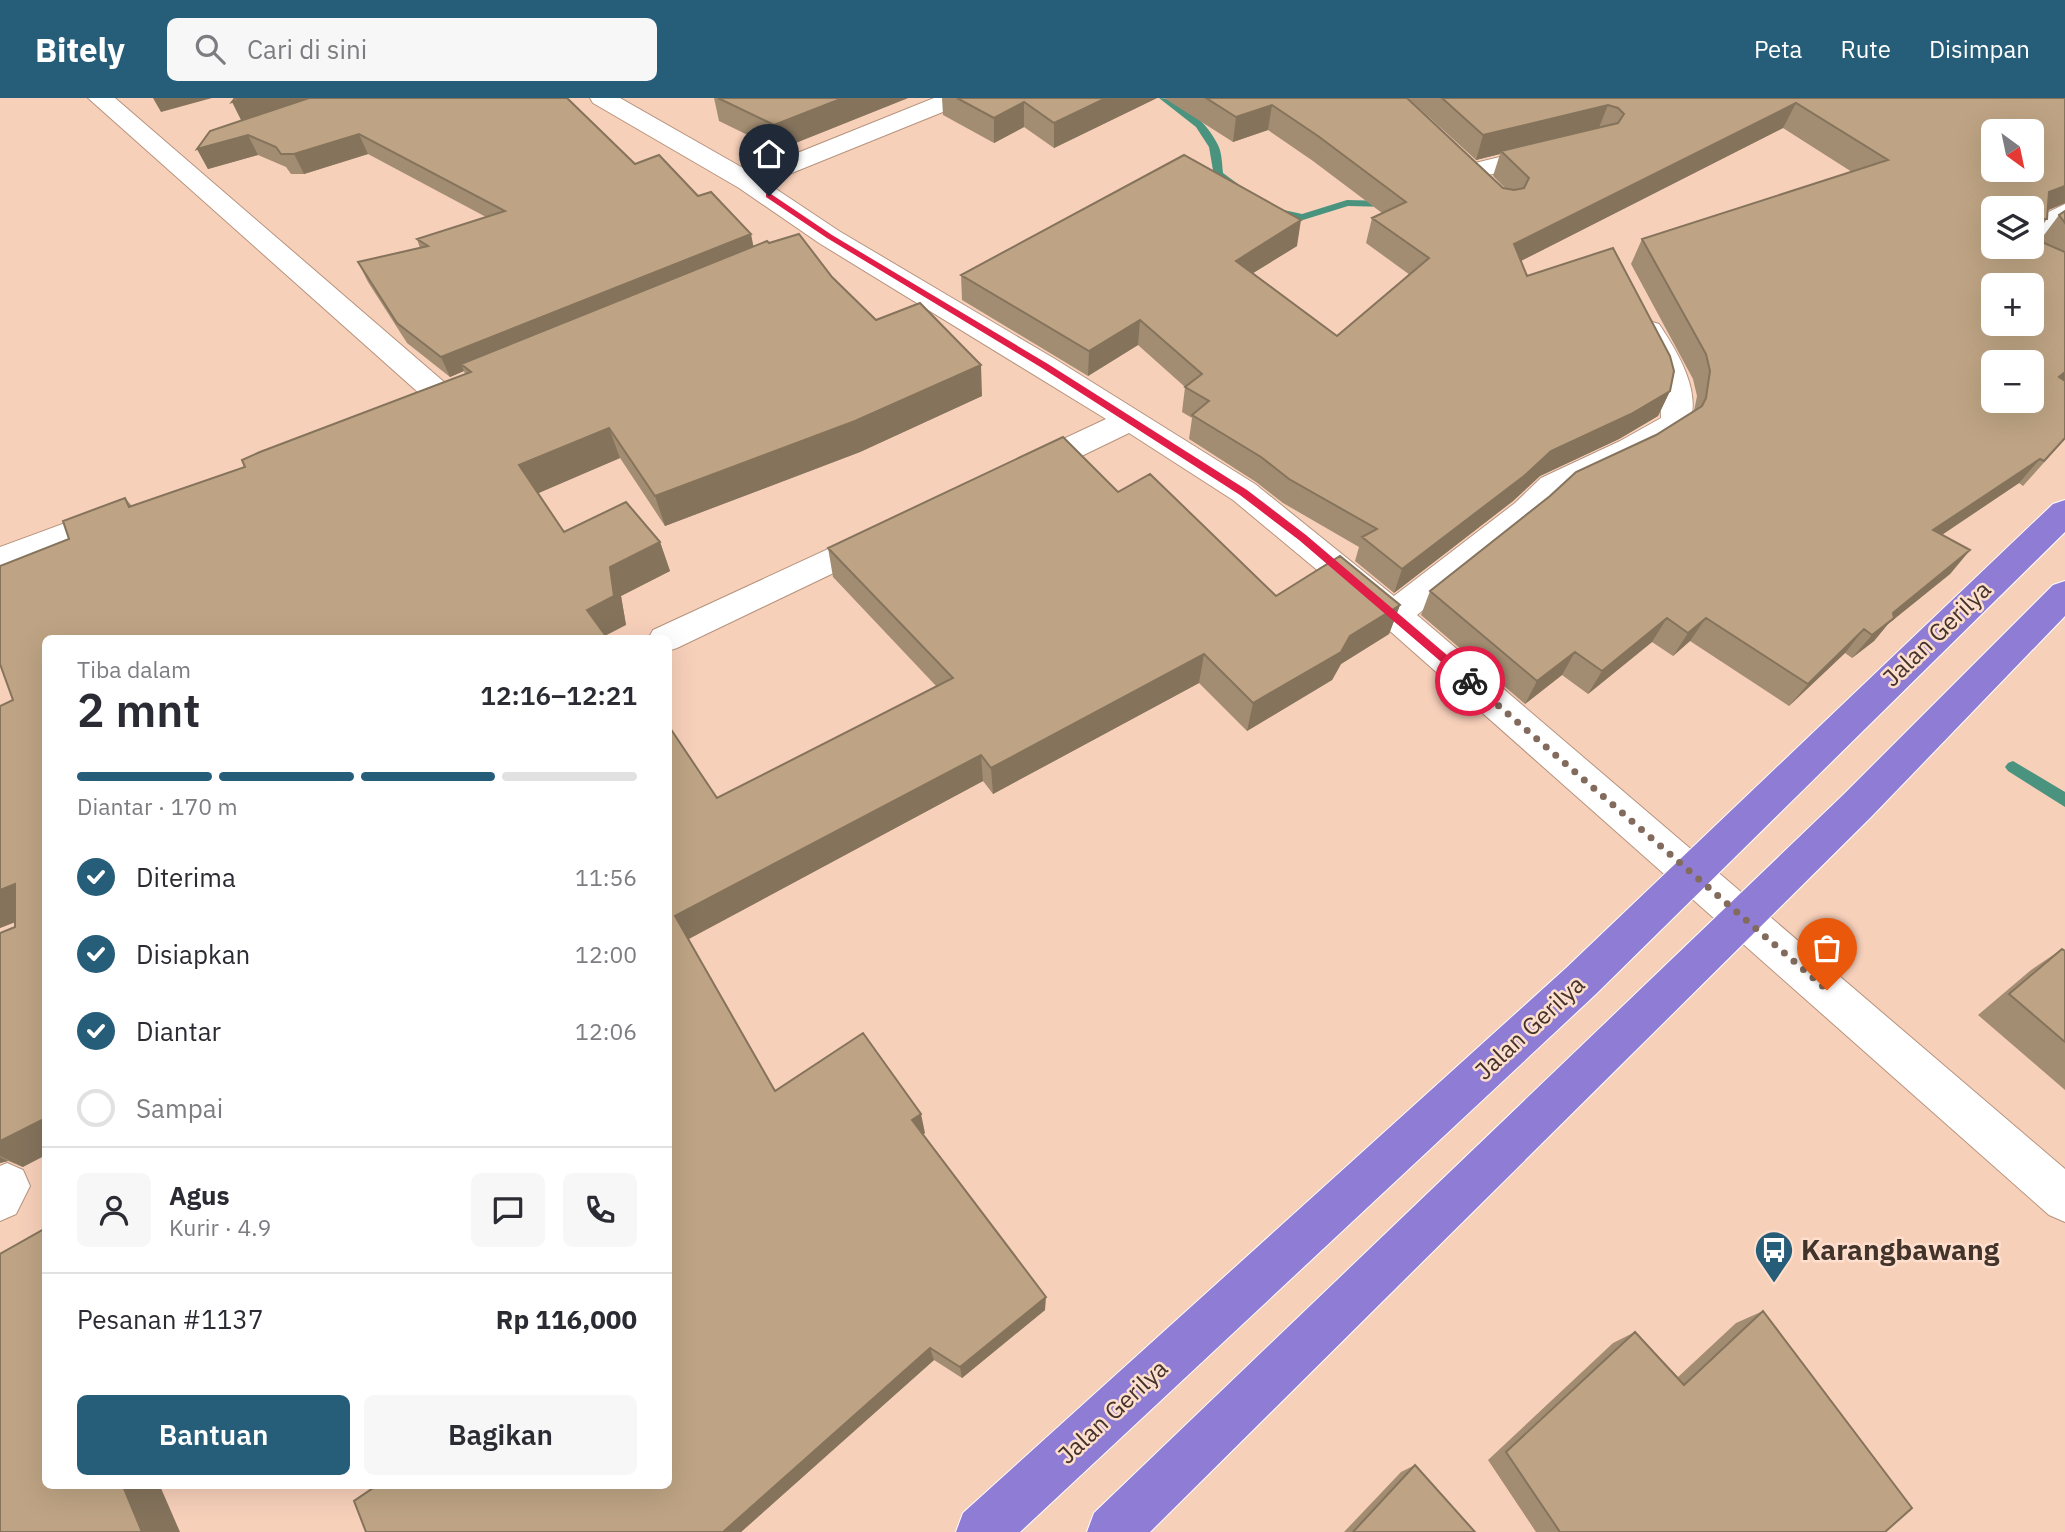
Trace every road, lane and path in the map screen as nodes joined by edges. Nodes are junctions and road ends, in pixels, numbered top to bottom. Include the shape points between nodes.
1 (100, 98) edge
2 (602, 98) edge
3 (956, 98) edge
4 (1573, 147) edge
5 (1452, 153) edge
6 (748, 182) junction
7 (2065, 212) edge
8 (2044, 225) edge
9 (830, 237) junction
10 (792, 252) edge
11 (1634, 302) edge
12 (439, 395) edge
13 (1130, 420) junction
14 (992, 485) edge
15 (142, 507) edge
16 (2065, 512) edge
17 (904, 526) edge
18 (0, 560) edge
19 (2065, 594) edge
20 (1394, 615) junction
21 (672, 636) edge
22 (1692, 872) junction
23 (1743, 916) junction
24 (2065, 1199) edge
25 (982, 1532) edge
26 (1113, 1532) edge

1 - 12 street via 180,154
2 - 6 street
3 - 6 street
4 - 5 street via 1480,180
6 - 9 street
7 - 8 street
9 - 10 street
9 - 13 street
11 - 20 street via 1675,380 1679,396 1675,423 1631,450 1552,486
13 - 14 street
13 - 20 street via 1244,492
15 - 18 street
16 - 22 highway, Jalan Gerilya
17 - 21 street
19 - 23 highway
20 - 22 street
22 - 23 street
22 - 25 highway, Jalan Gerilya via 1571,990
23 - 24 street
23 - 26 highway

